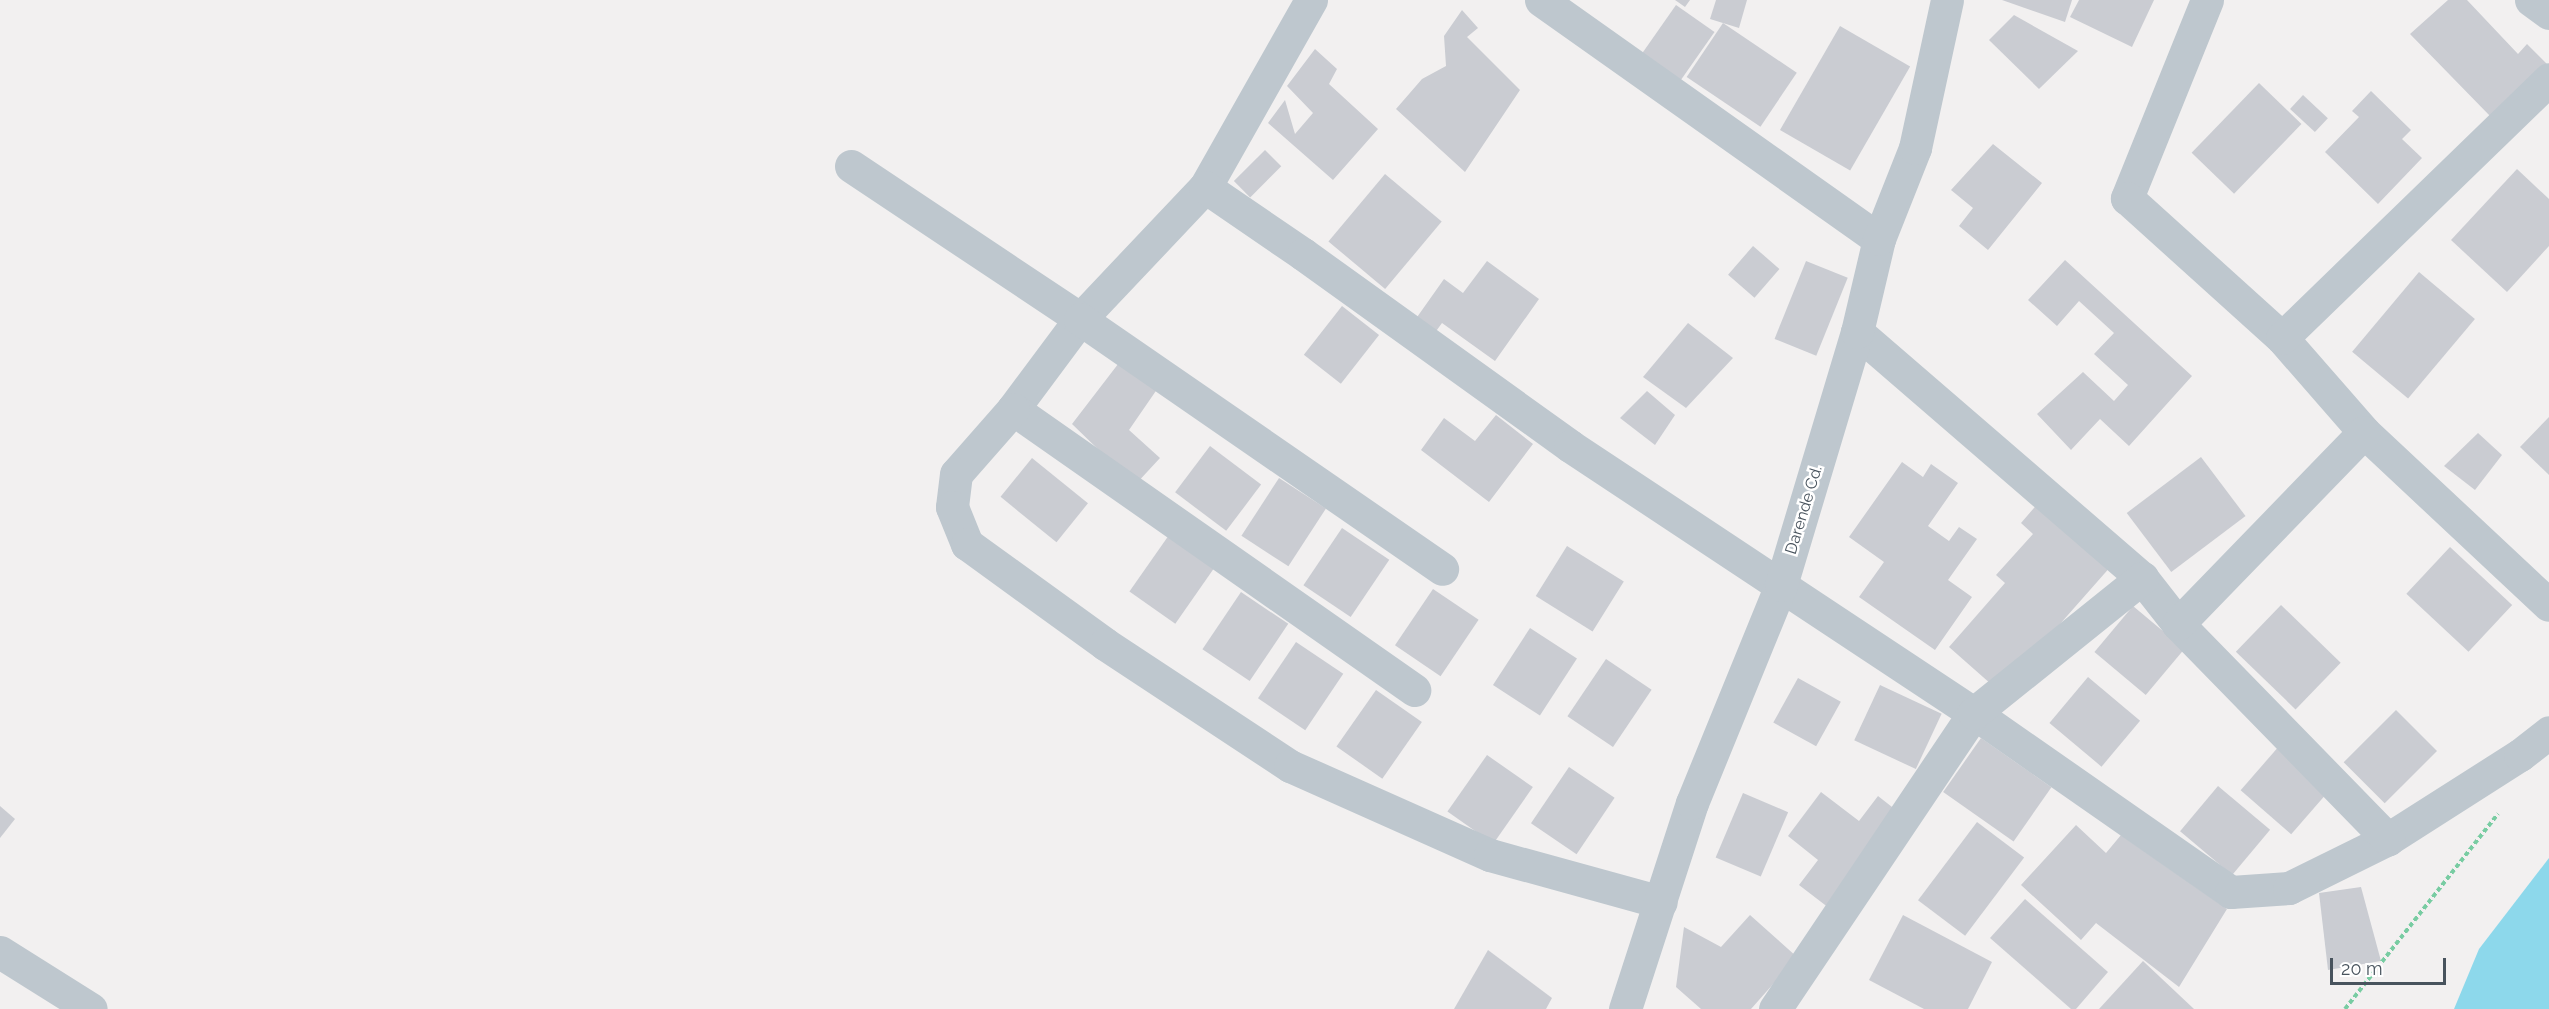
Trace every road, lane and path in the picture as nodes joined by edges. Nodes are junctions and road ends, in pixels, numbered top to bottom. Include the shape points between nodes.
1 (1311, 0) edge
2 (1947, 0) edge
3 (2207, 0) edge
4 (2531, 0) edge
5 (1559, 5) edge
6 (2549, 13) edge
7 (2549, 79) edge
8 (851, 166) dead end
9 (1205, 188) junction
10 (1879, 239) junction
11 (1080, 319) junction
12 (1857, 332) junction
13 (2282, 338) junction
14 (1013, 409) junction
15 (2364, 432) junction
16 (1443, 569) dead end
17 (2142, 578) junction
18 (1782, 585) junction
19 (2549, 605) edge
20 (2178, 624) junction
21 (1414, 690) dead end
22 (1974, 713) junction
23 (2549, 732) edge
24 (2505, 806) dead end
25 (2388, 839) junction
26 (1661, 902) junction
27 (0, 952) edge
28 (91, 1009) edge
29 (1625, 1009) edge
30 (1775, 1009) edge
31 (2345, 1009) edge

1 - 9 street
2 - 10 street, Darende Cd. via 1915,148
3 - 13 street via 2127,198
4 - 6 street
5 - 10 street
7 - 13 street
8 - 11 street
9 - 11 street
9 - 18 street via 1570,446
10 - 12 street, Darende Cd.
11 - 14 street
11 - 16 street
12 - 17 street
12 - 18 street, Darende Cd.
13 - 15 street
14 - 21 street
14 - 26 street via 956,474 952,507 967,544 1105,644 1290,766 1490,855
15 - 19 street
15 - 20 street
17 - 20 street
17 - 22 street
18 - 22 street
18 - 26 street, Darende Cd. via 1692,803
20 - 25 street
22 - 25 street via 2231,892 2289,888
22 - 30 street
23 - 25 street via 2520,755
24 - 31 path
26 - 29 street, Darende Cd.
27 - 28 street

